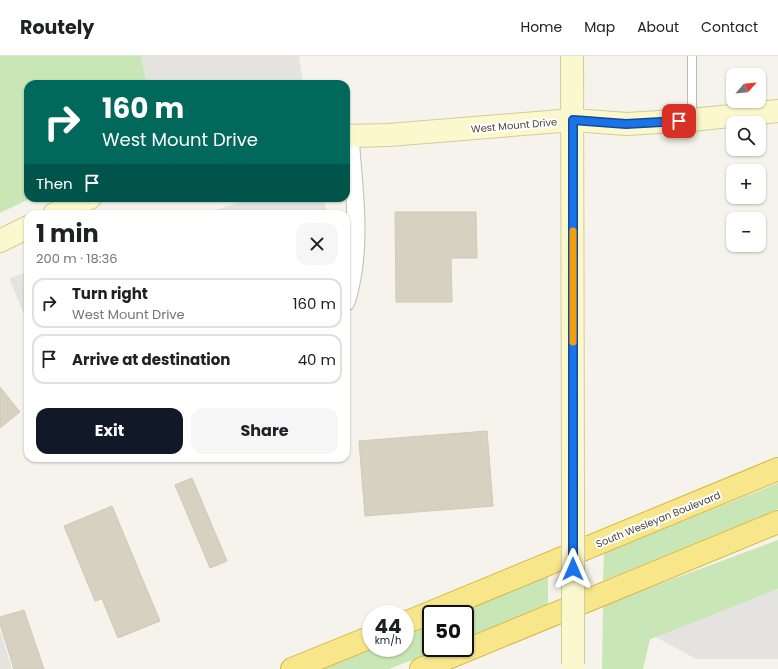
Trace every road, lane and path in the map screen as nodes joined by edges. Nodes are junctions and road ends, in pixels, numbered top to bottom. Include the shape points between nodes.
1 (572, 56) edge
2 (692, 56) edge
3 (778, 112) edge
4 (573, 120) junction
5 (692, 120) junction
6 (350, 136) edge
7 (350, 159) edge
8 (81, 202) edge
9 (63, 210) edge
10 (24, 229) edge
11 (0, 241) edge
12 (350, 287) edge
13 (778, 469) edge
14 (778, 522) edge
15 (414, 619) edge
16 (362, 641) edge
17 (573, 666) edge
18 (292, 669) edge
19 (421, 669) edge

1 - 4 main road
2 - 5 lane
3 - 5 main road, West Mount Drive
4 - 5 main road, West Mount Drive via 626,124
4 - 6 main road, West Mount Drive
4 - 17 main road, bridge
7 - 12 street via 356,228
8 - 9 main road
10 - 11 main road
13 - 15 highway, South Wesleyan Boulevard
14 - 19 highway
16 - 18 highway

